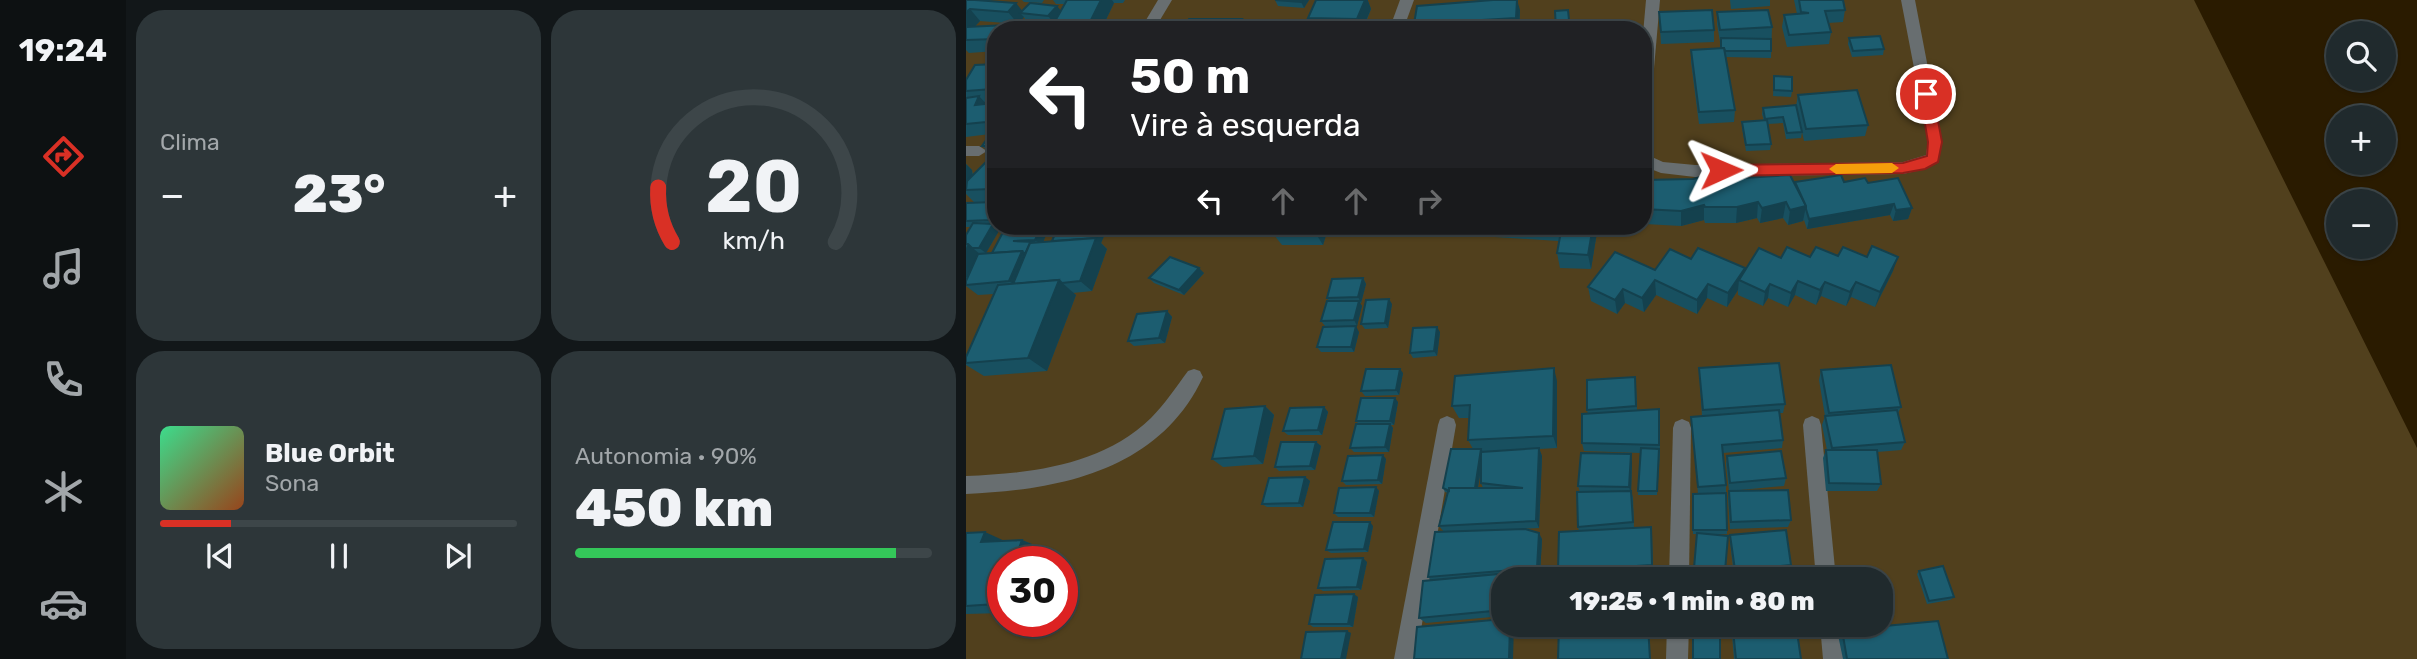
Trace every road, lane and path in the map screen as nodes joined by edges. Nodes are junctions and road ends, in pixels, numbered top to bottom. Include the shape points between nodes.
1 (1165, 0) edge
2 (1407, 0) edge
3 (1653, 0) edge
4 (1909, 0) edge
5 (1152, 21) edge
6 (1399, 21) edge
7 (1651, 21) edge
8 (1652, 163) edge
9 (1194, 377) dead end
10 (1447, 425) dead end
11 (1812, 425) dead end
12 (1682, 428) dead end
13 (966, 485) edge
14 (1679, 567) edge
15 (1825, 567) edge
16 (1678, 637) edge
17 (1831, 637) edge
18 (1405, 659) edge
19 (1678, 659) edge
20 (1834, 659) edge

1 - 5 street
2 - 6 street
3 - 7 street
4 - 8 street via 1935,142 1933,158 1903,168 1695,171
9 - 13 street via 1154,428 1118,456 1062,475
10 - 18 street
11 - 15 street
12 - 14 street
16 - 19 street
17 - 20 street

